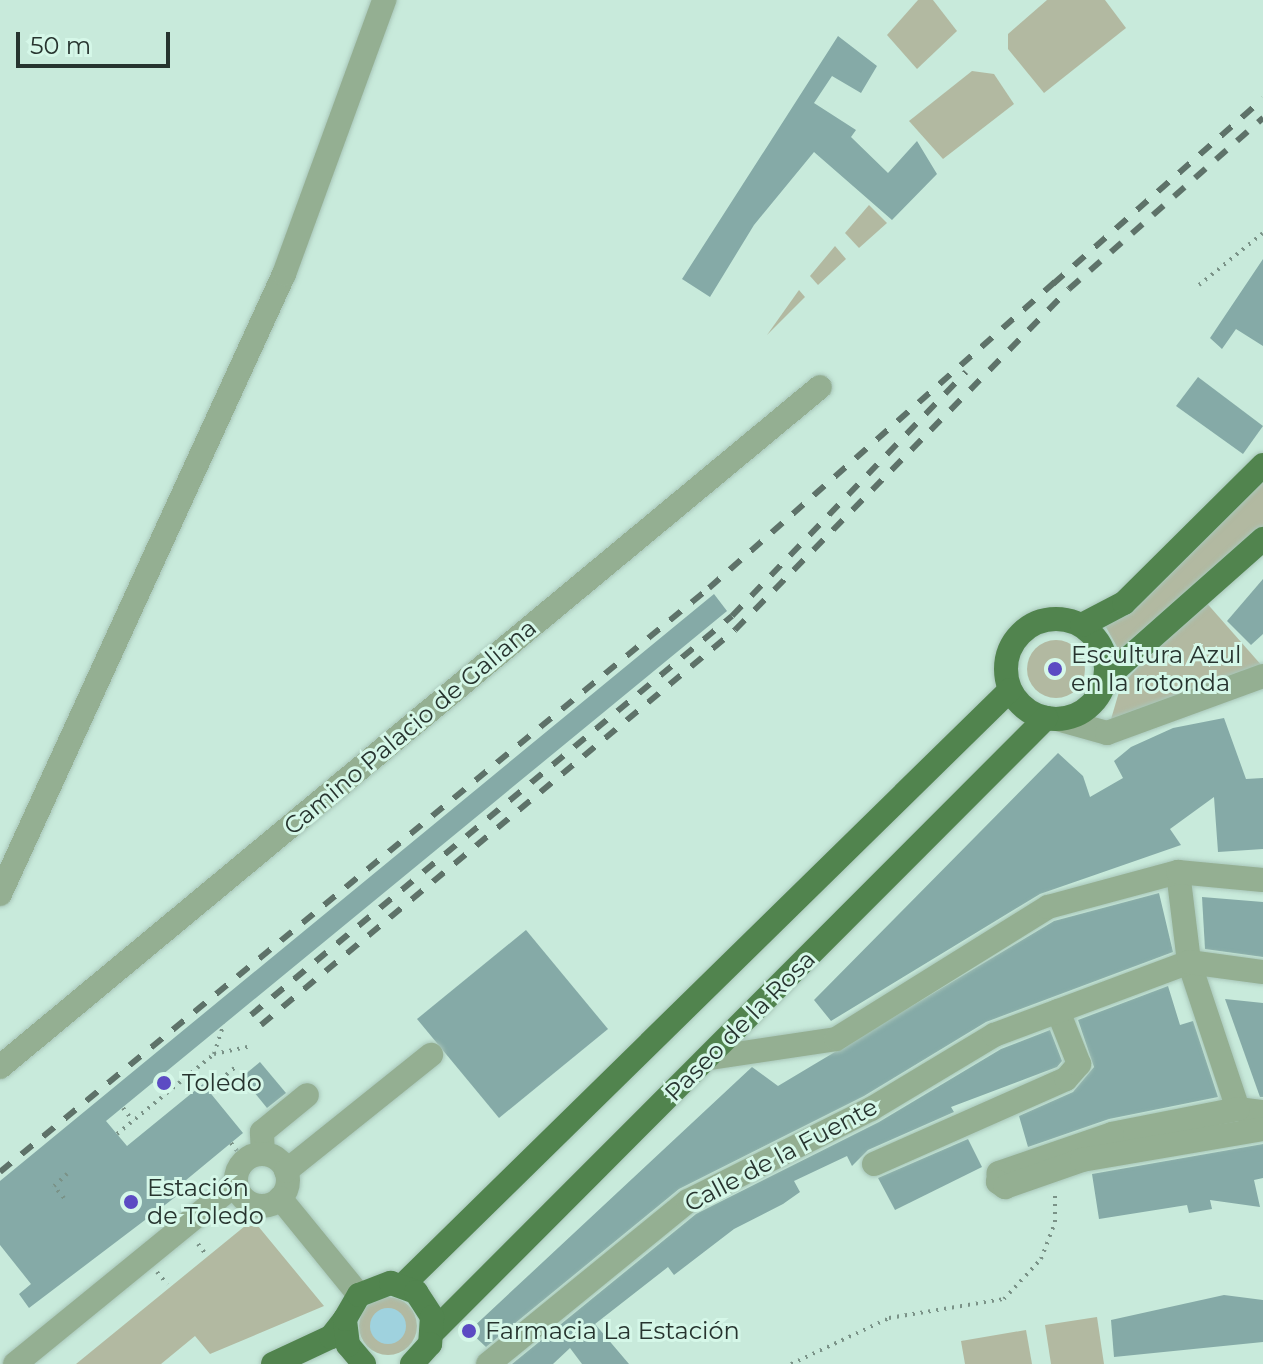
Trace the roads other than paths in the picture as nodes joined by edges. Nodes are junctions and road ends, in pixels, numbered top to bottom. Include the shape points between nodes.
1 (384, 0) edge
2 (820, 387) dead end
3 (1263, 465) edge
4 (1263, 539) edge
5 (1082, 625) junction
6 (1263, 676) edge
7 (1106, 678) junction
8 (1010, 690) junction
9 (1051, 719) junction
10 (1178, 872) junction
11 (1263, 880) edge
12 (0, 894) edge
13 (1189, 962) junction
14 (1263, 972) edge
15 (1058, 1011) junction
16 (431, 1055) dead end
17 (709, 1058) junction
18 (0, 1067) edge
19 (307, 1095) dead end
20 (1238, 1109) junction
21 (1263, 1112) edge
22 (1263, 1129) edge
23 (246, 1152) junction
24 (874, 1164) dead end
25 (286, 1171) junction
26 (236, 1184) junction
27 (280, 1198) junction
28 (403, 1285) junction
29 (359, 1295) junction
30 (345, 1319) junction
31 (433, 1332) junction
32 (15, 1364) edge
33 (273, 1364) edge
34 (364, 1364) edge
35 (414, 1364) edge
36 (488, 1364) edge

1 - 12 street via 284,274
2 - 18 street, Camino Palacio de Galiana
3 - 5 main road via 1124,603
4 - 7 main road, Paseo de la Rosa
5 - 7 main road via 1105,654
5 - 8 main road via 1047,619 1016,637 1007,654
6 - 9 street via 1107,733
7 - 9 main road, Paseo de la Rosa via 1083,712
8 - 9 main road via 1024,709
8 - 28 main road, Paseo de la Rosa
9 - 17 main road, Paseo de la Rosa
10 - 11 street
10 - 13 street
10 - 17 street via 1048,907 836,1039
13 - 14 street, Calle de la Fuente
13 - 15 street, Calle de la Fuente
13 - 20 street
15 - 24 street, Calle de la Fuente via 1079,1064 1066,1079
15 - 36 street, Calle de la Fuente via 994,1035 871,1109 688,1201
16 - 25 street
17 - 31 main road, Paseo de la Rosa
19 - 23 street
20 - 21 street
20 - 22 street via 1203,1110 1112,1134 999,1173 998,1182 1005,1187 1082,1160
23 - 25 street
23 - 26 street
25 - 27 street
26 - 27 street via 248,1202
26 - 32 street
27 - 29 street
28 - 29 main road via 378,1284
28 - 31 main road via 426,1303
29 - 30 main road
30 - 33 main road via 331,1337
30 - 34 main road via 348,1345
31 - 35 main road, Paseo de la Rosa

